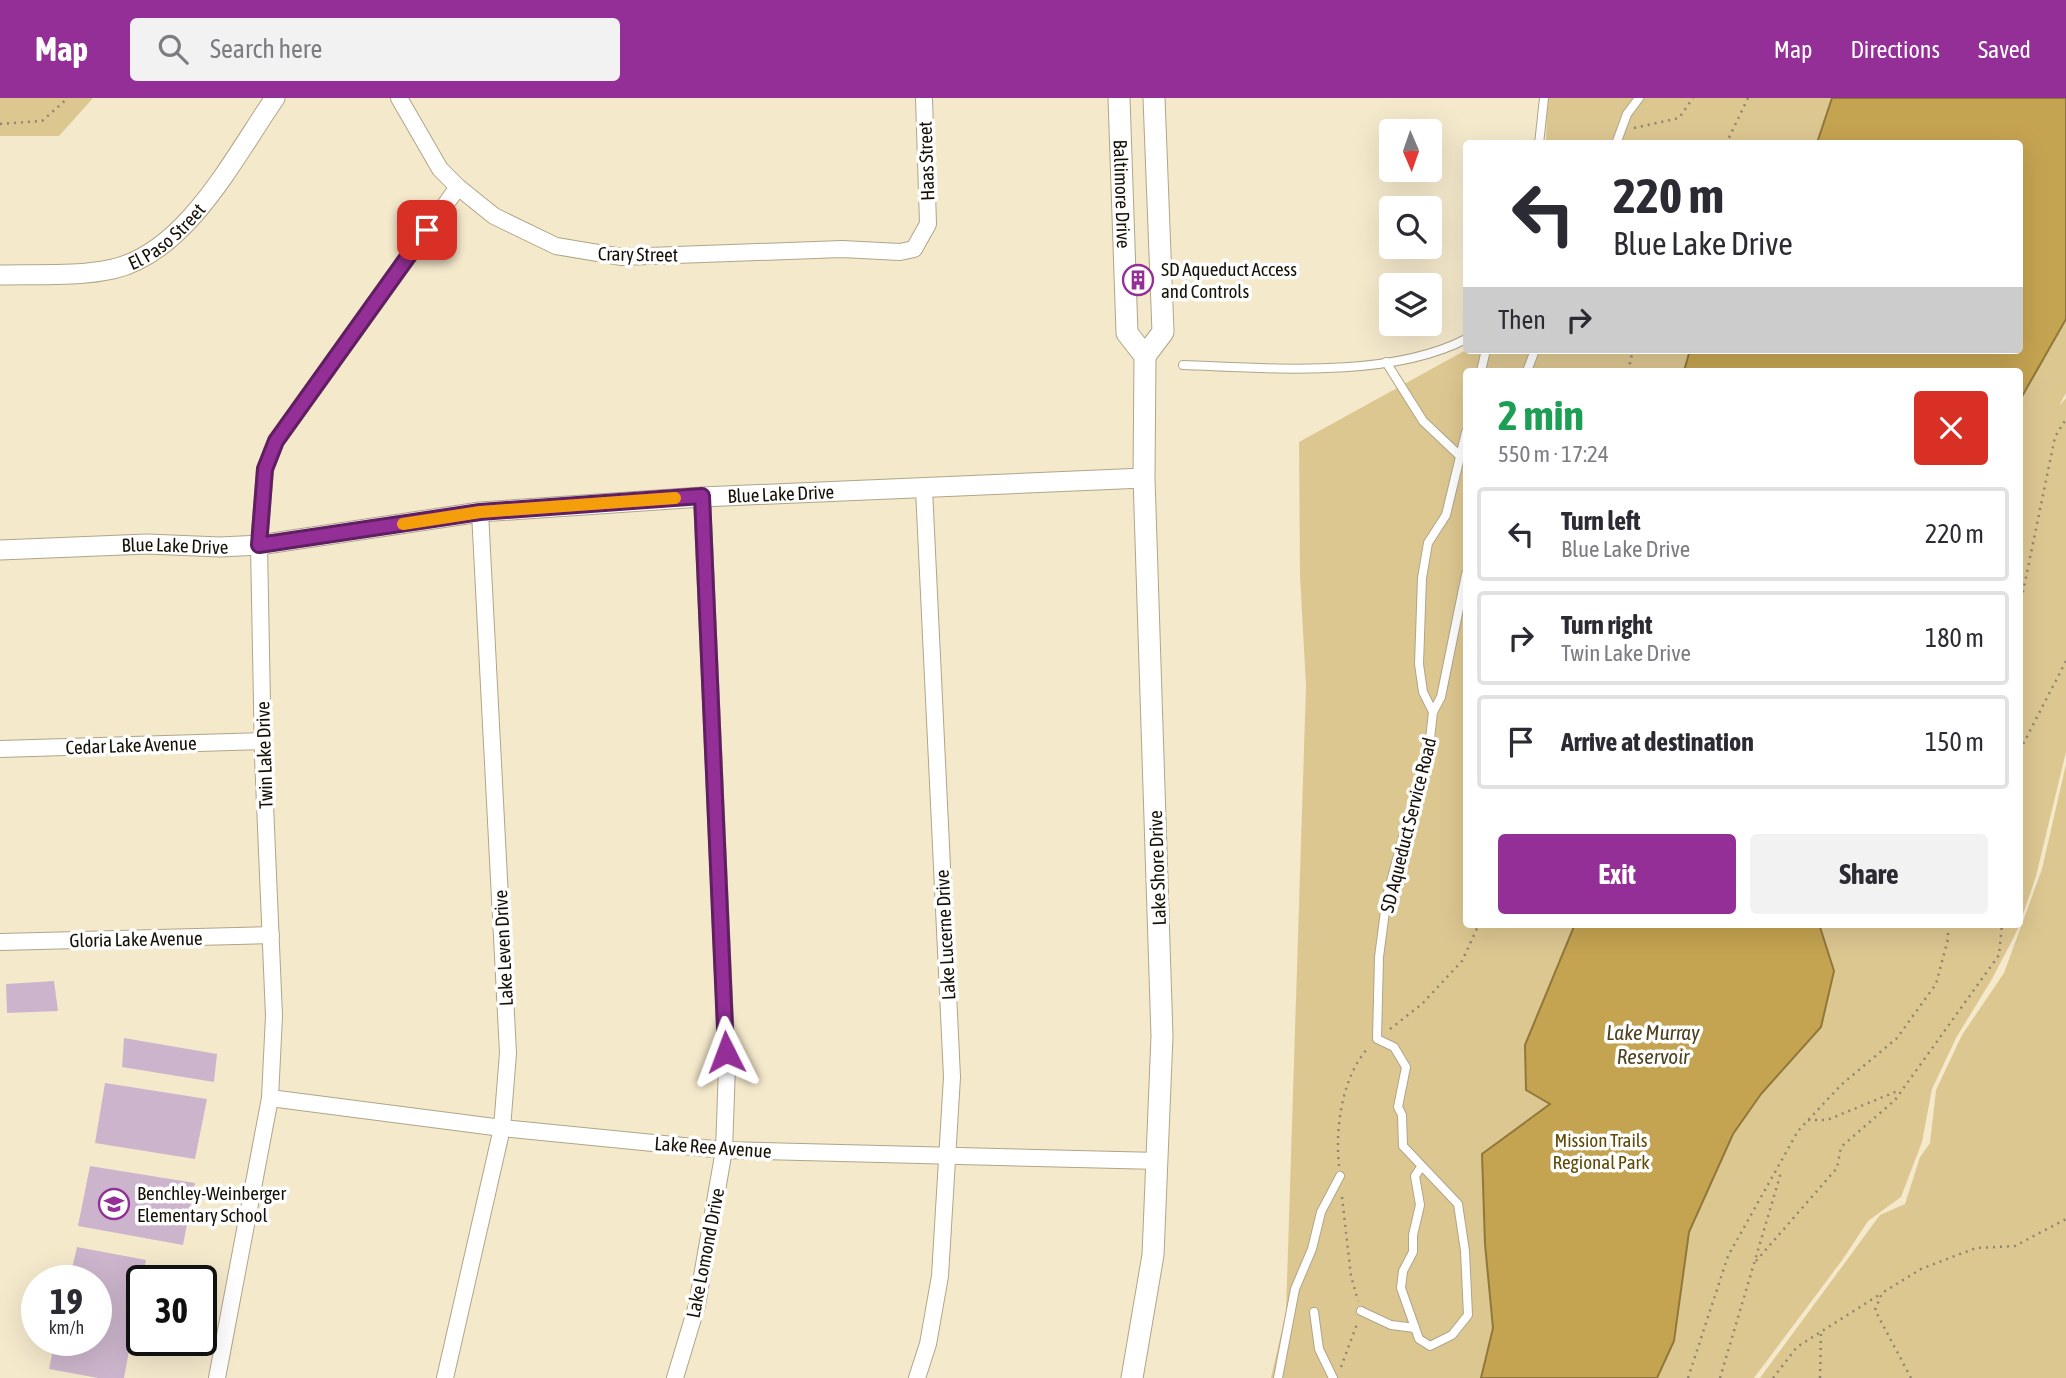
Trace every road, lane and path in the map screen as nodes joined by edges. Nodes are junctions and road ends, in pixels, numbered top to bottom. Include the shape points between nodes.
1 (68, 98) edge
2 (275, 98) edge
3 (399, 98) edge
4 (924, 98) edge
5 (1119, 98) edge
6 (1154, 98) edge
7 (1544, 98) edge
8 (1639, 98) edge
9 (1693, 98) edge
10 (1748, 98) edge
11 (0, 124) edge
12 (1621, 131) junction
13 (1539, 140) edge
14 (1618, 140) edge
15 (1728, 140) edge
16 (458, 187) junction
17 (928, 224) joint
18 (0, 275) edge
19 (1463, 341) edge
20 (1145, 356) junction
21 (1386, 362) junction
22 (1182, 365) dead end
23 (2066, 419) edge
24 (1463, 447) edge
25 (1461, 457) junction
26 (1144, 478) junction
27 (925, 489) junction
28 (702, 496) junction
29 (480, 512) junction
30 (259, 545) junction
31 (0, 550) edge
32 (1463, 589) edge
33 (2023, 592) edge
34 (2066, 661) edge
35 (1433, 712) junction
36 (2023, 738) edge
37 (263, 741) junction
38 (0, 749) edge
39 (1477, 928) edge
40 (1948, 928) edge
41 (2002, 928) edge
42 (271, 935) junction
43 (0, 942) edge
44 (1377, 1039) junction
45 (1902, 1089) junction
46 (270, 1098) junction
47 (1808, 1120) junction
48 (502, 1128) junction
49 (724, 1150) junction
50 (945, 1157) junction
51 (1159, 1161) junction
52 (1421, 1167) junction
53 (1776, 1171) junction
54 (1340, 1176) junction
55 (2066, 1219) edge
56 (1756, 1261) junction
57 (1882, 1293) junction
58 (1361, 1311) junction
59 (1314, 1312) dead end
60 (1415, 1328) junction
61 (1821, 1331) junction
62 (216, 1378) edge
63 (445, 1378) edge
64 (674, 1378) edge
65 (917, 1378) edge
66 (1132, 1378) edge
67 (1278, 1378) edge
68 (1335, 1378) edge
69 (1688, 1378) edge
70 (1720, 1378) edge
71 (1773, 1378) edge
72 (1820, 1378) edge
73 (1911, 1378) edge

1 - 11 path via 43,121
2 - 18 street, El Paso Street via 194,215 156,250 110,270
3 - 16 street, Crary Street via 440,169
4 - 17 street, Haas Street
5 - 20 main road, Baltimore Drive via 1127,333
6 - 20 main road, Baltimore Drive via 1163,332
7 - 13 lane
8 - 12 lane
9 - 12 path via 1679,118
10 - 15 path
12 - 14 lane
16 - 17 street, Crary Street via 494,216 534,238 578,252 611,256 842,249 900,252 914,249
16 - 30 street, Twin Lake Drive via 276,441 265,469
19 - 21 lane
20 - 26 main road, Lake Shore Drive
21 - 22 lane via 1283,369
21 - 25 lane via 1423,421
23 - 33 path via 2055,437
24 - 25 lane, SD Aqueduct Service Road
25 - 35 lane, SD Aqueduct Service Road via 1446,515 1428,543 1422,578 1419,664 1423,692
26 - 27 street, Blue Lake Drive
26 - 51 main road, Lake Shore Drive via 1162,1036
27 - 28 street, Blue Lake Drive
27 - 50 street, Lake Lucerne Drive via 952,1077
28 - 29 street, Blue Lake Drive
28 - 49 street, Lake Lomond Drive via 727,1067
29 - 30 street, Blue Lake Drive
29 - 48 street, Lake Leven Drive via 508,1053
30 - 31 street, Blue Lake Drive
30 - 37 street, Twin Lake Drive
32 - 35 lane, SD Aqueduct Service Road via 1441,697
34 - 36 path
35 - 44 lane, SD Aqueduct Service Road via 1430,739 1387,896 1379,957
37 - 38 street, Cedar Lake Avenue
37 - 42 street, Twin Lake Drive
39 - 44 path via 1462,961 1422,1004
40 - 47 path via 1936,984 1897,1038
41 - 45 path via 1999,955
42 - 43 street, Gloria Lake Avenue
42 - 46 street, Twin Lake Drive
44 - 52 lane via 1394,1047 1406,1067 1398,1107 1404,1146
44 - 54 path via 1348,1077 1338,1151
45 - 47 path via 1827,1121
45 - 56 path via 1841,1147 1837,1168
46 - 48 street, Lake Ree Avenue
46 - 62 street, Twin Lake Drive
47 - 53 path
48 - 49 street, Lake Ree Avenue
48 - 63 street, Lake Leven Drive
49 - 50 street, Lake Ree Avenue
49 - 64 street, Lake Lomond Drive via 697,1305
50 - 51 street, Lake Ree Avenue
50 - 65 street, Lake Lucerne Drive via 940,1276
51 - 66 main road, Lake Shore Drive via 1153,1255
52 - 60 lane via 1415,1176 1420,1205 1413,1252 1401,1288
52 - 60 lane via 1458,1203 1469,1297 1468,1315 1452,1335 1430,1346 1419,1339
53 - 56 path via 1780,1176
53 - 69 path via 1728,1256
54 - 58 path via 1352,1276
54 - 67 lane via 1321,1212 1295,1289
55 - 57 path via 2015,1246 1959,1252
56 - 70 path
57 - 61 path
57 - 73 path via 1875,1310
58 - 60 lane via 1391,1325
58 - 68 path
59 - 68 lane via 1319,1349
61 - 71 path via 1797,1348
61 - 72 path

